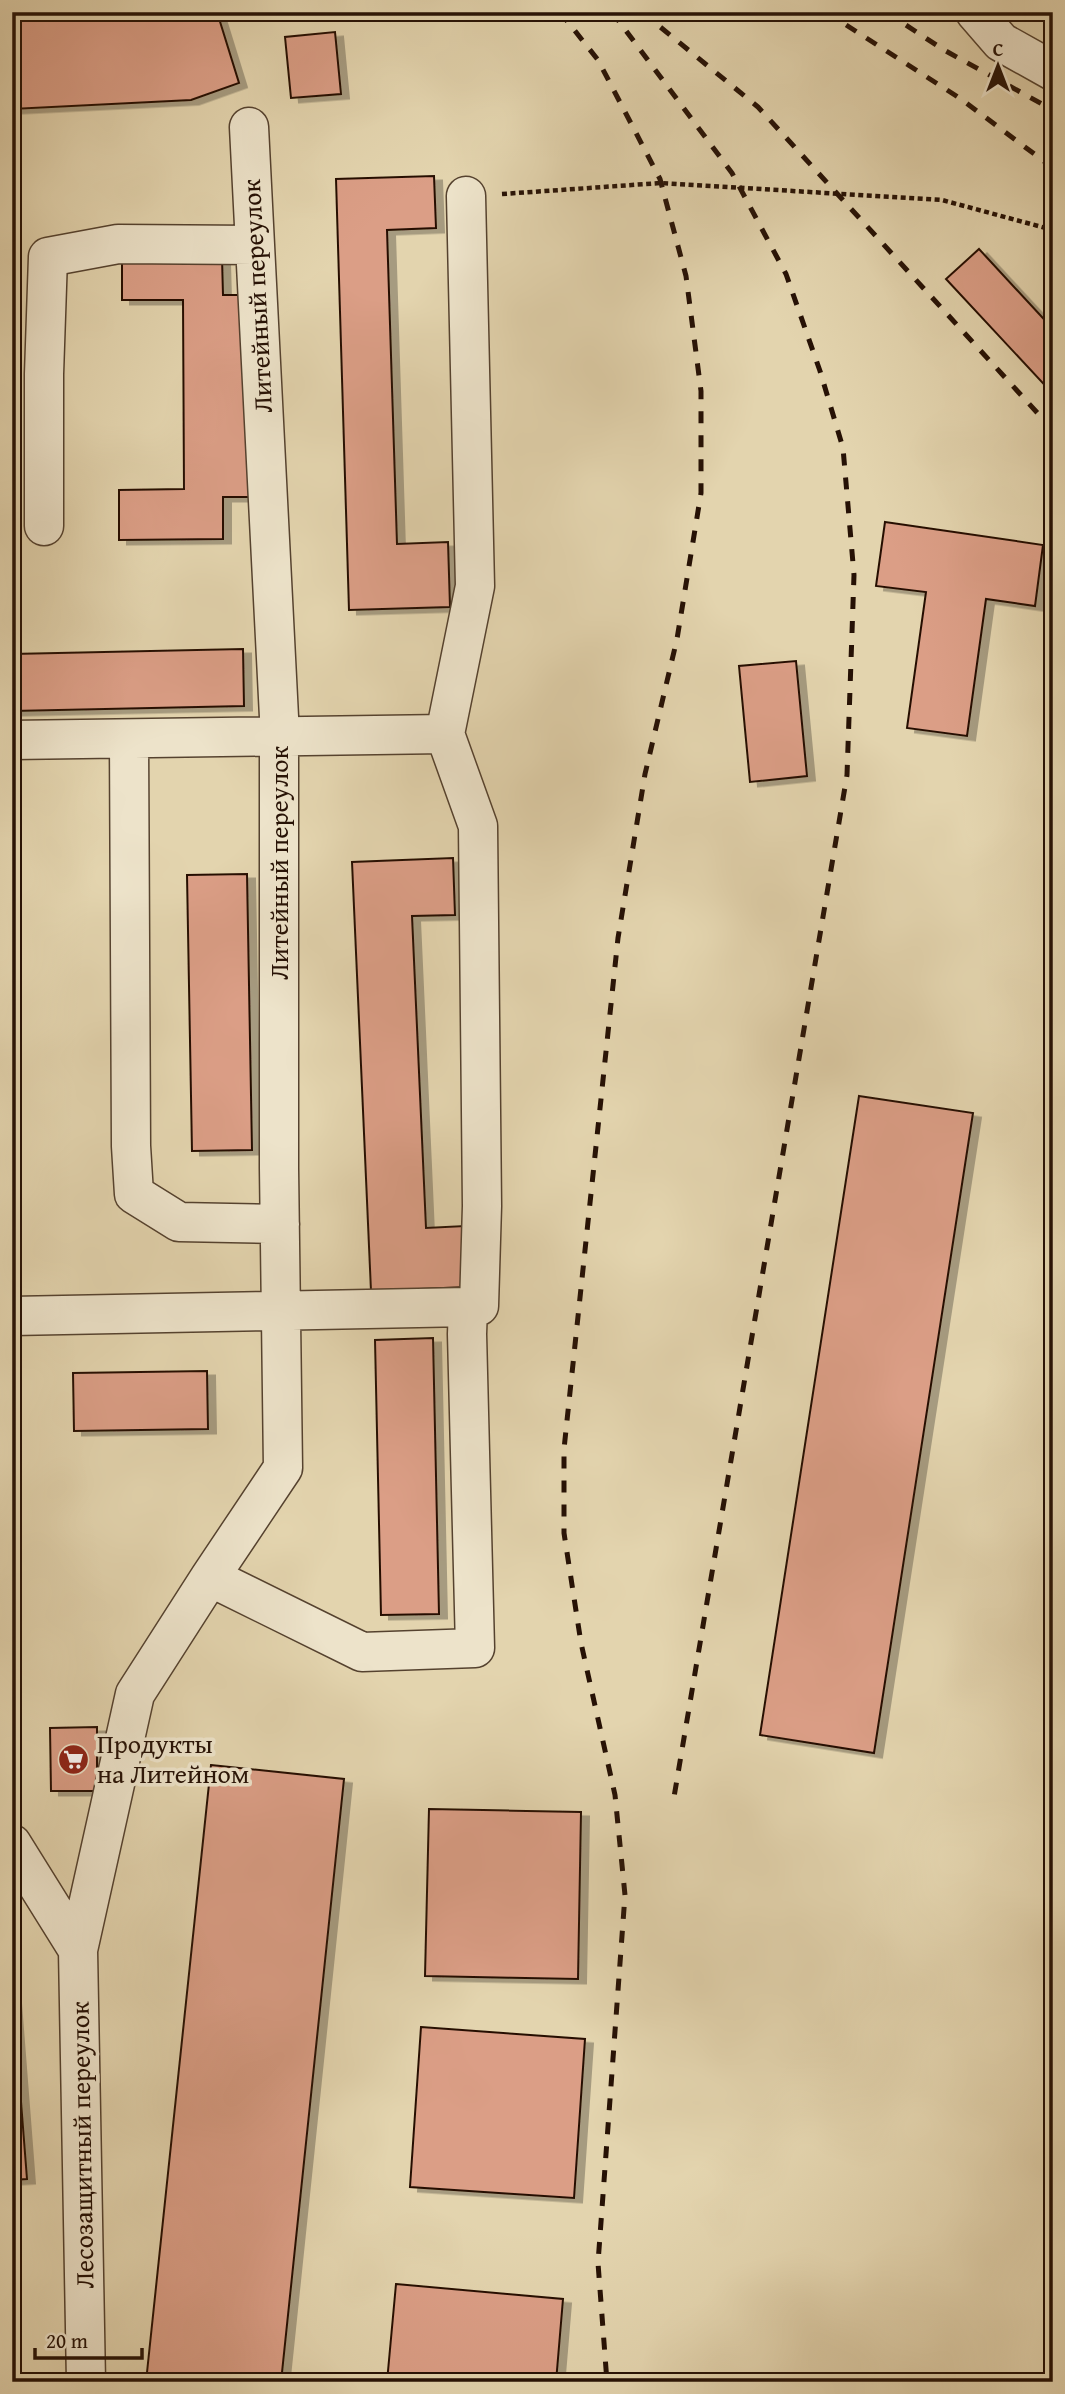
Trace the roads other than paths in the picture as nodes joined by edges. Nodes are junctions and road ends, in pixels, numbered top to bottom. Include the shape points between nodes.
1 (975, 12) edge
2 (1053, 71) edge
3 (248, 127) dead end
4 (466, 196) road end
5 (255, 245) junction
6 (44, 526) dead end
7 (444, 734) junction
8 (279, 738) junction
9 (129, 739) junction
10 (12, 740) edge
11 (280, 1224) junction
12 (468, 1307) junction
13 (281, 1310) junction
14 (12, 1317) edge
15 (209, 1577) junction
16 (12, 1844) edge
17 (78, 1950) junction
18 (86, 2382) edge

1 - 2 street via 1001,43
3 - 5 street, Литейный переулок
4 - 7 street via 475,586
5 - 6 street via 118,244 48,257
5 - 8 street, Литейный переулок
7 - 8 street
7 - 12 street via 478,826 482,1206 479,1306
8 - 9 street
8 - 11 street, Литейный переулок
9 - 10 street
9 - 11 street via 134,1194 179,1222
11 - 13 street, Литейный переулок
12 - 13 street
12 - 15 street via 475,1648 362,1652
13 - 14 street
13 - 15 street, Литейный переулок via 283,1468
15 - 17 street, Лесозащитный переулок via 135,1694
16 - 17 street
17 - 18 street, Лесозащитный переулок

